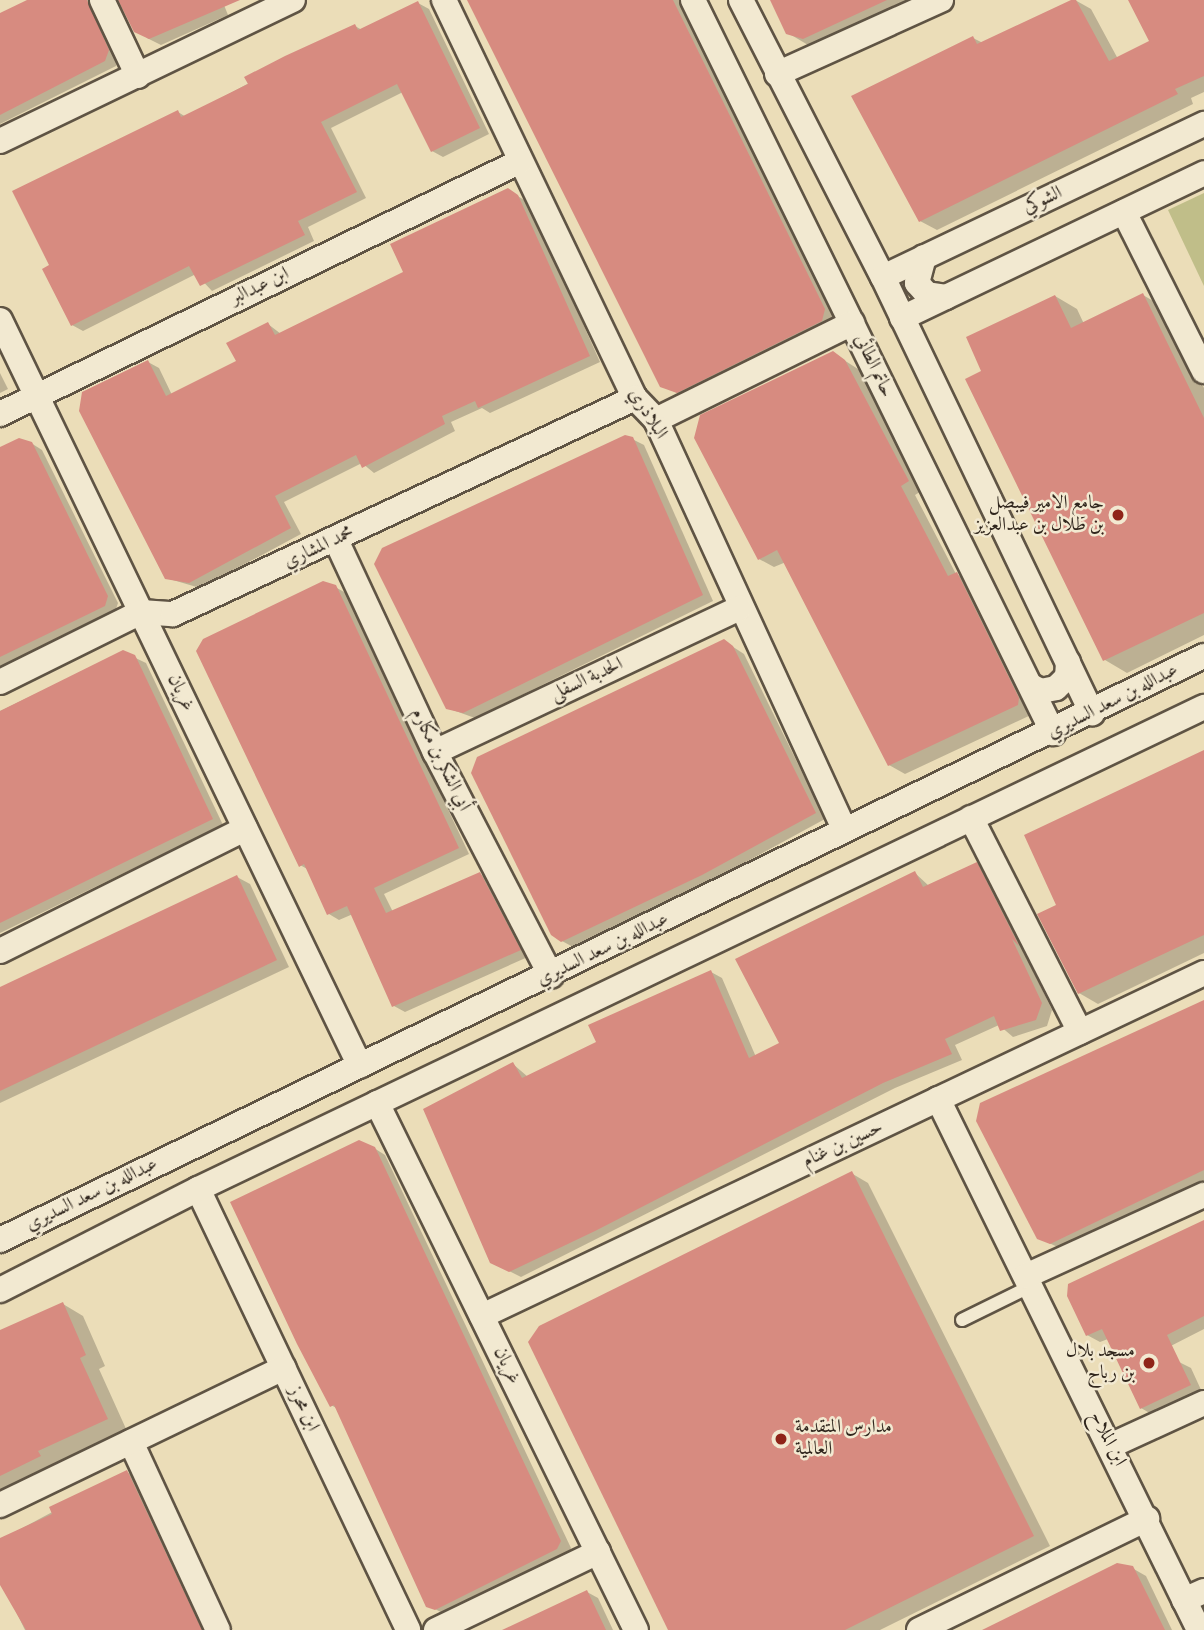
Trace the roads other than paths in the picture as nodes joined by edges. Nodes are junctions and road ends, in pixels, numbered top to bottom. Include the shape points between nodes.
1 (102, 0) edge
2 (293, 0) edge
3 (444, 0) edge
4 (693, 0) edge
5 (741, 0) edge
6 (941, 0) edge
7 (776, 74) junction
8 (138, 76) junction
9 (1204, 124) edge
10 (0, 141) edge
11 (521, 161) junction
12 (1204, 173) edge
13 (1124, 212) junction
14 (924, 257) junction
15 (883, 277) junction
16 (946, 298) junction
17 (902, 318) junction
18 (0, 320) edge
19 (852, 323) junction
20 (1204, 371) edge
21 (37, 396) junction
22 (635, 398) junction
23 (0, 414) edge
24 (656, 421) junction
25 (336, 540) junction
26 (740, 608) junction
27 (141, 612) junction
28 (1204, 656) edge
29 (1068, 662) junction
30 (0, 682) edge
31 (1031, 686) junction
32 (1204, 707) edge
33 (1092, 714) junction
34 (1053, 733) junction
35 (435, 752) junction
36 (971, 818) junction
37 (245, 829) junction
38 (845, 830) junction
39 (0, 951) edge
40 (1204, 973) edge
41 (551, 976) junction
42 (1080, 1032) junction
43 (360, 1066) junction
44 (938, 1099) junction
45 (377, 1103) junction
46 (198, 1189) junction
47 (1204, 1195) edge
48 (0, 1240) edge
49 (1028, 1281) junction
50 (0, 1290) edge
51 (482, 1316) junction
52 (962, 1320) dead end
53 (284, 1368) junction
54 (1204, 1403) edge
55 (131, 1442) junction
56 (1110, 1446) junction
57 (0, 1505) edge
58 (1147, 1518) junction
59 (598, 1552) junction
60 (1194, 1595) edge
61 (966, 1620) edge
62 (218, 1630) edge
63 (408, 1630) edge
64 (436, 1630) edge
65 (636, 1630) edge
66 (919, 1630) edge
67 (1199, 1630) edge

1 - 8 street
2 - 8 street
3 - 11 street, البلاذري
4 - 19 street, حاتم الطائي
5 - 7 street
6 - 7 street
7 - 15 street
8 - 10 street
9 - 14 street, الشوكي
11 - 21 street, ابن عبدالبر
11 - 22 street, البلاذري
12 - 13 street
13 - 16 street
13 - 20 street
14 - 15 street, الشوكي
14 - 16 street via 917,283 927,294
15 - 17 street
16 - 17 street
17 - 29 street
18 - 21 street, غريان
19 - 24 street
19 - 31 street, حاتم الطائي
21 - 23 street, ابن عبدالبر
21 - 27 street, غريان
22 - 24 street, البلاذري
22 - 25 street, محمد المشاري
24 - 26 street, البلاذري
25 - 27 street, محمد المشاري via 173,614
25 - 35 street, أبي الشكر بن مكارم
26 - 35 street, الحدبة السفلى
26 - 38 street, البلاذري
27 - 30 street, محمد المشاري
27 - 37 street, غريان
28 - 33 street, عبدالله بن سعد السديري
29 - 31 street via 1067,677 1056,688 1041,691
29 - 33 street
31 - 34 street, حاتم الطائي
32 - 36 street, عبدالله بن سعد السديري
33 - 34 street, عبدالله بن سعد السديري
34 - 38 street, عبدالله بن سعد السديري
35 - 41 street, أبي الشكر بن مكارم
36 - 42 street
36 - 45 street, عبدالله بن سعد السديري
37 - 39 street
37 - 43 street, غريان
38 - 41 street, عبدالله بن سعد السديري
40 - 42 street, حسين بن غنام
41 - 43 street, عبدالله بن سعد السديري
42 - 44 street, حسين بن غنام
43 - 48 street, عبدالله بن سعد السديري
44 - 49 street, ابن الملاح
44 - 51 street, حسين بن غنام
45 - 46 street, عبدالله بن سعد السديري
45 - 51 street, غريان
46 - 50 street, عبدالله بن سعد السديري
46 - 53 street, ابن محرز
47 - 49 street
49 - 52 lane
49 - 56 street, ابن الملاح
51 - 59 street, غريان
53 - 55 street
53 - 63 street, ابن محرز
54 - 56 street
55 - 57 street
55 - 62 street
56 - 58 street, ابن الملاح
58 - 60 street, ابن الملاح
58 - 61 street
59 - 64 street
59 - 65 street, غريان
60 - 67 street, ابن الملاح
61 - 66 street

